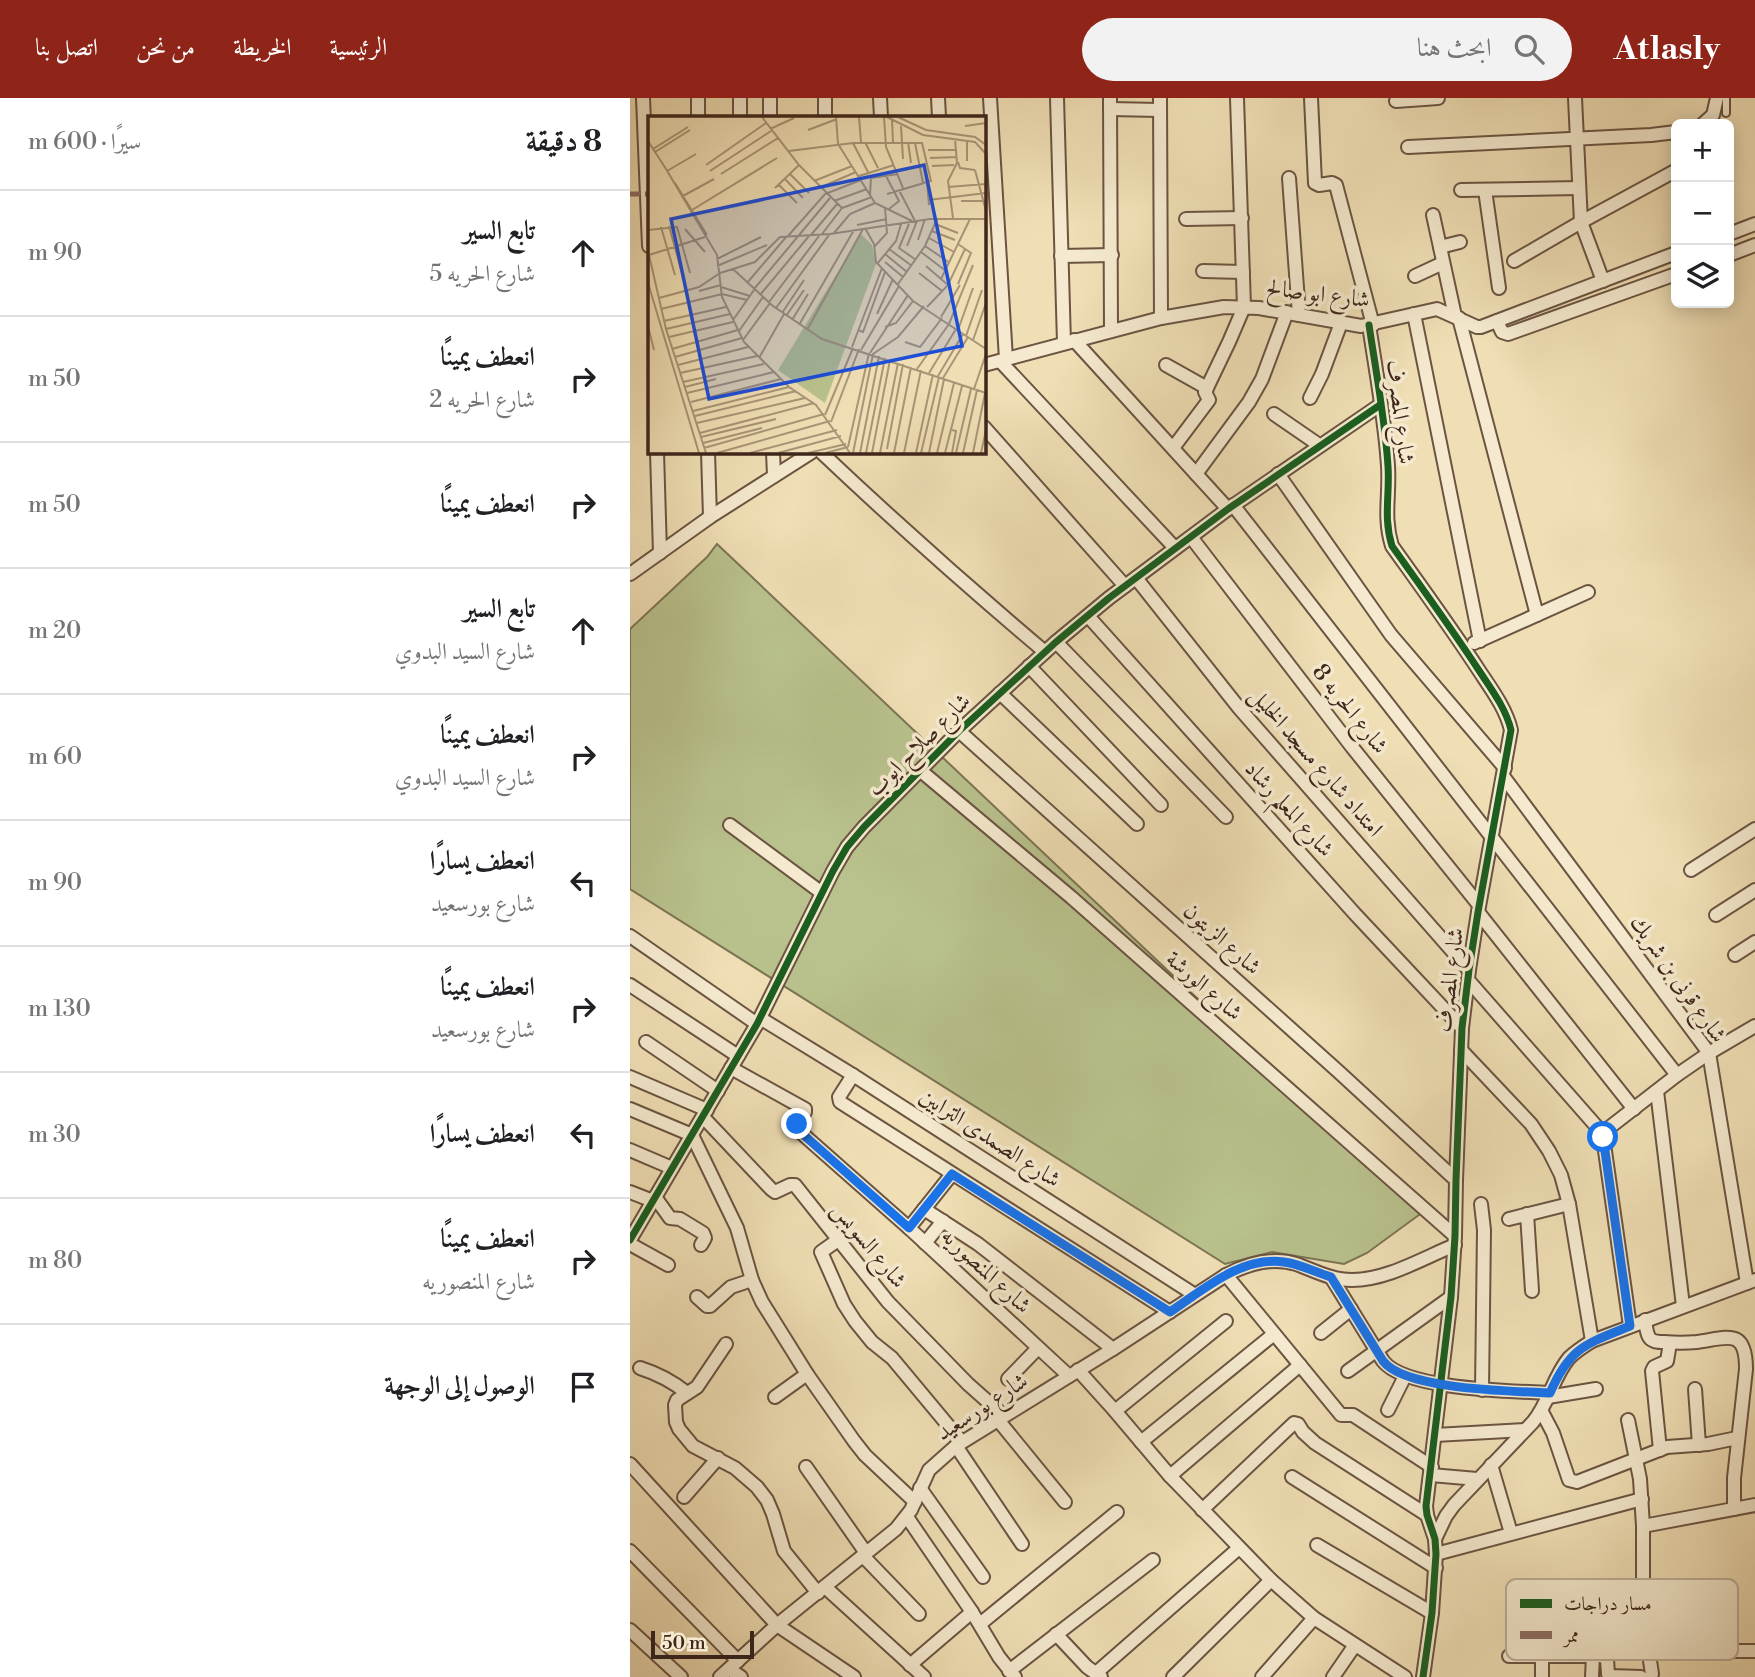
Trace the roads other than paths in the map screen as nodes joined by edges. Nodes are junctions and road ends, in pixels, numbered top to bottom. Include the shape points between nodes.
1 (643, 98) edge
2 (698, 98) edge
3 (740, 98) edge
4 (770, 98) edge
5 (825, 98) edge
6 (880, 98) edge
7 (938, 98) edge
8 (990, 98) edge
9 (1057, 98) edge
10 (1237, 98) edge
11 (1311, 98) edge
12 (1438, 98) edge
13 (1576, 98) edge
14 (1717, 98) edge
15 (1726, 98) edge
16 (1396, 101) dead end
17 (1110, 103) edge
18 (1160, 104) edge
19 (1726, 113) dead end
20 (698, 116) edge
21 (740, 116) edge
22 (770, 116) edge
23 (825, 116) edge
24 (881, 116) edge
25 (939, 116) edge
26 (1709, 119) edge
27 (1671, 132) edge
28 (1577, 139) junction
29 (1408, 147) dead end
30 (1671, 173) edge
31 (1289, 178) dead end
32 (1579, 188) junction
33 (1461, 190) dead end
34 (1485, 190) junction
35 (1433, 215) dead end
36 (1242, 218) junction
37 (1186, 219) dead end
38 (648, 221) edge
39 (1581, 222) junction
40 (1755, 224) edge
41 (1734, 232) edge
42 (1460, 242) dead end
43 (1755, 245) edge
44 (1440, 247) junction
45 (1734, 253) edge
46 (1112, 255) junction
47 (1671, 255) edge
48 (1061, 257) junction
49 (1514, 261) dead end
50 (1443, 264) junction
51 (1203, 271) dead end
52 (1243, 272) junction
53 (1415, 276) dead end
54 (1671, 276) edge
55 (1603, 281) junction
56 (1499, 288) dead end
57 (1244, 307) junction
58 (1293, 314) junction
59 (1414, 314) junction
60 (1457, 317) junction
61 (1161, 318) junction
62 (1497, 321) junction
63 (1341, 323) junction
64 (1371, 325) junction
65 (1111, 331) junction
66 (1069, 342) junction
67 (1003, 360) junction
68 (985, 365) edge
69 (1166, 365) dead end
70 (1207, 388) junction
71 (1310, 398) dead end
72 (1380, 405) junction
73 (1274, 414) dead end
74 (985, 428) edge
75 (1319, 445) junction
76 (1173, 448) junction
77 (657, 453) edge
78 (708, 453) edge
79 (774, 453) edge
80 (810, 453) edge
81 (822, 453) edge
82 (1196, 474) junction
83 (1278, 474) junction
84 (774, 476) junction
85 (1230, 507) junction
86 (709, 517) junction
87 (1191, 537) junction
88 (1175, 548) junction
89 (660, 553) junction
90 (630, 574) edge
91 (1131, 582) junction
92 (1588, 592) dead end
93 (1536, 615) junction
94 (1088, 616) junction
95 (1480, 640) junction
96 (1056, 642) junction
97 (1464, 648) junction
98 (1045, 652) junction
99 (1029, 666) junction
100 (1000, 693) junction
101 (960, 731) junction
102 (921, 771) junction
103 (1504, 772) junction
104 (1161, 805) dead end
105 (1226, 817) dead end
106 (1137, 824) dead end
107 (730, 825) dead end
108 (1755, 829) edge
109 (1491, 834) junction
110 (1691, 870) dead end
111 (1755, 890) edge
112 (822, 893) junction
113 (1478, 909) junction
114 (1716, 915) dead end
115 (630, 936) edge
116 (1755, 942) edge
117 (1735, 955) dead end
118 (1468, 975) junction
119 (630, 985) edge
120 (759, 1021) junction
121 (1755, 1026) edge
122 (1462, 1028) junction
123 (646, 1042) dead end
124 (1461, 1050) junction
125 (1709, 1053) junction
126 (738, 1056) junction
127 (731, 1068) junction
128 (853, 1075) junction
129 (1677, 1075) junction
130 (630, 1077) edge
131 (718, 1091) junction
132 (1657, 1091) junction
133 (630, 1109) edge
134 (1634, 1109) junction
135 (705, 1113) junction
136 (1601, 1134) junction
137 (692, 1135) junction
138 (630, 1150) edge
139 (672, 1168) junction
140 (952, 1174) junction
141 (1456, 1180) junction
142 (630, 1192) edge
143 (654, 1200) junction
144 (1481, 1204) dead end
145 (1569, 1204) junction
146 (924, 1209) junction
147 (1527, 1214) junction
148 (1509, 1219) dead end
149 (943, 1221) junction
150 (909, 1228) junction
151 (632, 1235) edge
152 (838, 1240) junction
153 (1455, 1240) junction
154 (925, 1243) junction
155 (701, 1245) dead end
156 (668, 1265) dead end
157 (1226, 1276) junction
158 (1331, 1277) junction
159 (752, 1280) junction
160 (1751, 1281) edge
161 (1532, 1290) dead end
162 (1195, 1296) junction
163 (697, 1297) dead end
164 (1451, 1297) junction
165 (1684, 1306) junction
166 (1351, 1309) junction
167 (1170, 1312) junction
168 (1645, 1320) junction
169 (1226, 1321) dead end
170 (1630, 1326) junction
171 (1321, 1333) dead end
172 (1274, 1334) junction
173 (1592, 1341) junction
174 (1670, 1343) junction
175 (726, 1344) dead end
176 (1038, 1348) junction
177 (1112, 1349) junction
178 (1376, 1350) junction
179 (1300, 1365) junction
180 (640, 1368) dead end
181 (1348, 1371) dead end
182 (1074, 1373) junction
183 (807, 1374) junction
184 (1405, 1376) junction
185 (1008, 1379) dead end
186 (1441, 1384) junction
187 (1596, 1389) dead end
188 (1695, 1389) dead end
189 (1482, 1390) junction
190 (687, 1393) junction
191 (1549, 1395) junction
192 (775, 1397) dead end
193 (1388, 1410) dead end
194 (1115, 1411) junction
195 (1542, 1412) junction
196 (1001, 1418) junction
197 (1628, 1420) dead end
198 (1525, 1430) junction
199 (1435, 1434) junction
200 (1737, 1438) junction
201 (1141, 1442) junction
202 (959, 1444) junction
203 (1699, 1445) junction
204 (1660, 1450) junction
205 (718, 1458) junction
206 (1637, 1460) junction
207 (630, 1464) edge
208 (1491, 1465) junction
209 (806, 1467) dead end
210 (1431, 1471) junction
211 (1170, 1476) junction
212 (1292, 1476) dead end
213 (1477, 1479) junction
214 (920, 1488) junction
215 (684, 1497) dead end
216 (1642, 1499) junction
217 (915, 1502) junction
218 (1065, 1502) dead end
219 (1755, 1505) edge
220 (1734, 1509) junction
221 (1202, 1510) junction
222 (1117, 1512) dead end
223 (1427, 1515) junction
224 (907, 1517) junction
225 (1643, 1526) junction
226 (1511, 1533) junction
227 (1435, 1538) junction
228 (1022, 1544) dead end
229 (1317, 1545) dead end
230 (1239, 1548) junction
231 (630, 1551) edge
232 (1436, 1554) junction
233 (864, 1555) junction
234 (1153, 1560) dead end
235 (1436, 1568) junction
236 (983, 1577) dead end
237 (1643, 1579) edge
238 (1271, 1580) junction
239 (821, 1590) junction
240 (972, 1612) junction
241 (1432, 1613) junction
242 (919, 1614) dead end
243 (1314, 1618) junction
244 (980, 1624) junction
245 (777, 1625) junction
246 (630, 1630) edge
247 (1056, 1634) junction
248 (1355, 1645) junction
249 (1607, 1660) edge
250 (910, 1665) junction
251 (729, 1669) edge
252 (1387, 1672) edge
253 (1012, 1674) edge
254 (1099, 1675) edge
255 (681, 1677) edge
256 (741, 1677) edge
257 (854, 1677) edge
258 (924, 1677) edge
259 (1173, 1677) edge
260 (1262, 1677) edge
261 (1333, 1677) edge
262 (1405, 1677) edge
263 (1423, 1677) edge
264 (1641, 1677) edge

1 - 38 street
2 - 20 street
3 - 21 street
4 - 22 street
5 - 23 street
6 - 24 street
7 - 25 street
8 - 67 street
9 - 48 street
10 - 36 street
11 - 64 street, شارع المصرف via 1315,183 1335,184
12 - 16 street
13 - 28 street
14 - 26 street
15 - 19 lane
17 - 18 street
17 - 46 street
18 - 61 street
27 - 28 street
28 - 29 street
28 - 32 street
30 - 39 street
31 - 58 street
32 - 34 street
32 - 39 street
33 - 34 street
34 - 56 street
35 - 44 street
36 - 37 street
36 - 52 street
39 - 49 street
39 - 55 street
40 - 41 street
42 - 44 street
43 - 45 street
44 - 50 street
46 - 48 street
46 - 65 street
47 - 55 street, شارع ابو صالح
48 - 66 street
50 - 53 street
50 - 60 street
51 - 52 street
52 - 57 street
54 - 62 street via 1508,334
55 - 62 street, شارع ابو صالح
57 - 58 street, شارع ابو صالح
57 - 61 street, شارع ابو صالح
57 - 70 street
58 - 63 street, شارع ابو صالح
58 - 82 street via 1249,402
59 - 60 street, شارع ابو صالح via 1437,309
59 - 64 street, شارع ابو صالح
59 - 95 street
60 - 62 street, شارع ابو صالح via 1481,327
60 - 93 street
61 - 65 street, شارع ابو صالح
63 - 64 street, شارع ابو صالح
63 - 71 street
64 - 72 street, شارع المصرف
65 - 66 street, شارع ابو صالح
66 - 67 street, شارع ابو صالح
66 - 76 street
67 - 68 street, شارع ابو صالح
67 - 88 street
69 - 70 street
70 - 76 street via 1209,400
72 - 75 street, شارع صلاح ايوب
72 - 97 street, شارع المصرف via 1389,468 1386,516 1392,547
73 - 75 street
74 - 91 street, امتداد شارع مسجد الخليل
75 - 83 street, شارع صلاح ايوب
76 - 82 street
77 - 89 street
78 - 86 street
79 - 84 street
80 - 84 street
81 - 98 street
82 - 85 street
83 - 85 street, شارع صلاح ايوب
83 - 103 street, شارع قرنى بن شريك via 1391,635
84 - 86 street
85 - 87 street, شارع صلاح ايوب
85 - 109 street
86 - 89 street
87 - 88 street, شارع صلاح ايوب
87 - 113 street, شارع الحريه 8
88 - 91 street, شارع صلاح ايوب
89 - 90 street
91 - 94 street, شارع صلاح ايوب
91 - 118 street, امتداد شارع مسجد الخليل
92 - 93 street
93 - 95 street
94 - 96 street, شارع صلاح ايوب
94 - 122 street, شارع المعلم رشاد
95 - 97 street
96 - 98 street, شارع صلاح ايوب
96 - 105 street
97 - 103 street, شارع المصرف via 1509,721
98 - 99 street, شارع صلاح ايوب
99 - 100 street, شارع صلاح ايوب
99 - 104 street
100 - 101 street, شارع صلاح ايوب
100 - 106 street
101 - 102 street, شارع صلاح ايوب
101 - 141 street, شارع الزيتون
102 - 112 street, شارع صلاح ايوب via 864,827
102 - 153 street, شارع الورشة via 1081,906
103 - 109 street, شارع المصرف
103 - 125 street, شارع قرنى بن شريك
107 - 112 street
108 - 110 street
109 - 113 street, شارع المصرف
109 - 129 street
111 - 114 street
112 - 120 street, شارع صلاح ايوب
113 - 118 street, شارع المصرف
113 - 134 street, شارع الحريه 8
115 - 120 street, شارع الصمدى الترابين
116 - 117 street
118 - 122 street, شارع المصرف
118 - 136 street, امتداد شارع مسجد الخليل
119 - 126 street
120 - 126 street, شارع صلاح ايوب
120 - 128 street, شارع الصمدى الترابين
121 - 125 street
122 - 124 street, شارع المصرف
123 - 131 street
124 - 141 street, شارع المصرف
124 - 145 street via 1531,1124 1561,1175
125 - 129 street
125 - 160 street, شارع قرنى بن شريك
126 - 127 street, شارع صلاح ايوب
127 - 131 street, شارع صلاح ايوب
127 - 150 street, شارع المنصوريه via 803,1107 806,1110 796,1128
128 - 140 street via 840,1102
128 - 162 street, شارع الصمدى الترابين
129 - 132 street
130 - 135 street
131 - 135 street, شارع صلاح ايوب
132 - 134 street
132 - 165 street
133 - 137 street
134 - 136 street
135 - 137 street, شارع صلاح ايوب
135 - 152 street, شارع السويس via 771,1189 775,1192 794,1185
136 - 170 street
137 - 139 street, شارع صلاح ايوب
137 - 159 street via 737,1228
138 - 139 street
139 - 143 street, شارع صلاح ايوب
140 - 146 street
140 - 167 street
141 - 153 street, شارع المصرف
142 - 143 street
143 - 151 street, شارع صلاح ايوب
143 - 155 street via 670,1218 703,1233
144 - 189 street
145 - 147 street
145 - 173 street
146 - 149 street
146 - 150 street
147 - 148 street
147 - 161 street
149 - 154 street
149 - 177 street
150 - 154 street, شارع المنصوريه
151 - 156 street
152 - 196 street, شارع السويس via 888,1302
152 - 202 street via 821,1252 849,1313 892,1358
153 - 158 street, شارع بورسعيد via 1373,1278
153 - 164 street, شارع المصرف
154 - 176 street, شارع المنصوريه
157 - 158 street, شارع بورسعيد via 1269,1261 1299,1265
157 - 162 street, شارع بورسعيد
157 - 172 street
158 - 166 street
159 - 163 street via 731,1287 710,1306
159 - 183 street
160 - 165 street
162 - 167 street, شارع بورسعيد
164 - 178 street
164 - 186 street, شارع المصرف
165 - 168 street
166 - 171 street
166 - 178 street
167 - 177 street, شارع بورسعيد
168 - 170 street
168 - 174 street via 1651,1339
169 - 194 street
170 - 173 street
172 - 179 street
172 - 201 street
173 - 191 street via 1569,1358
174 - 200 street via 1727,1337 1741,1343 1746,1369
174 - 204 street via 1667,1361 1652,1371
175 - 190 street via 697,1387
176 - 182 street, شارع المنصوريه
176 - 185 street
177 - 182 street, شارع بورسعيد
178 - 181 street
178 - 184 street via 1386,1366
179 - 210 street via 1340,1415 1353,1415
179 - 211 street
180 - 190 street via 657,1373
182 - 194 street, شارع المنصوريه
182 - 196 street, شارع بورسعيد
183 - 192 street
183 - 217 street via 859,1448
184 - 186 street
184 - 193 street
186 - 189 street
186 - 199 street, شارع المصرف
187 - 191 street
188 - 203 street
189 - 191 street
190 - 205 street via 675,1405 679,1429 693,1446
191 - 195 street
194 - 201 street, شارع المنصوريه
195 - 198 street
195 - 206 street via 1569,1480 1577,1482
196 - 202 street, شارع بورسعيد
196 - 218 street, شارع السويس
197 - 206 street
198 - 199 street
198 - 208 street
199 - 210 street, شارع المصرف
200 - 203 street
200 - 220 street
201 - 211 street, شارع المنصوريه
202 - 214 street, شارع بورسعيد via 933,1465
202 - 228 street
203 - 204 street
204 - 206 street
205 - 215 street
205 - 239 street via 757,1487 773,1514 784,1551
206 - 216 street
207 - 245 street
208 - 213 street
208 - 226 street
209 - 233 street
210 - 213 street
210 - 223 street, شارع المصرف
211 - 221 street, شارع المنصوريه
212 - 235 street
213 - 227 street via 1446,1516
214 - 217 street, شارع بورسعيد
214 - 236 street
216 - 225 street
216 - 226 street
217 - 224 street, شارع بورسعيد
219 - 220 street
220 - 225 street
221 - 223 street via 1292,1424 1298,1424 1315,1443
221 - 230 street, شارع المنصوريه
222 - 244 street
223 - 227 street, شارع المصرف
224 - 233 street, شارع بورسعيد
224 - 240 street
225 - 237 street
226 - 232 street
227 - 232 street, شارع المصرف
229 - 241 street
230 - 238 street, شارع المنصوريه
230 - 254 street
231 - 251 street
232 - 235 street, شارع المصرف
233 - 239 street, شارع بورسعيد
233 - 242 street
234 - 247 street
235 - 241 street, شارع المصرف
238 - 243 street, شارع المنصوريه
238 - 259 street
239 - 245 street, شارع بورسعيد
239 - 250 street
240 - 244 street
240 - 250 street
241 - 263 street, شارع المصرف
243 - 248 street, شارع المنصوريه
243 - 260 street
244 - 253 street
245 - 251 street, شارع بورسعيد
245 - 257 street
246 - 255 street
247 - 253 street
247 - 254 street
248 - 252 street, شارع المنصوريه
248 - 261 street
249 - 264 street via 1610,1676
250 - 258 street
251 - 256 street
252 - 262 street, شارع المنصوريه

